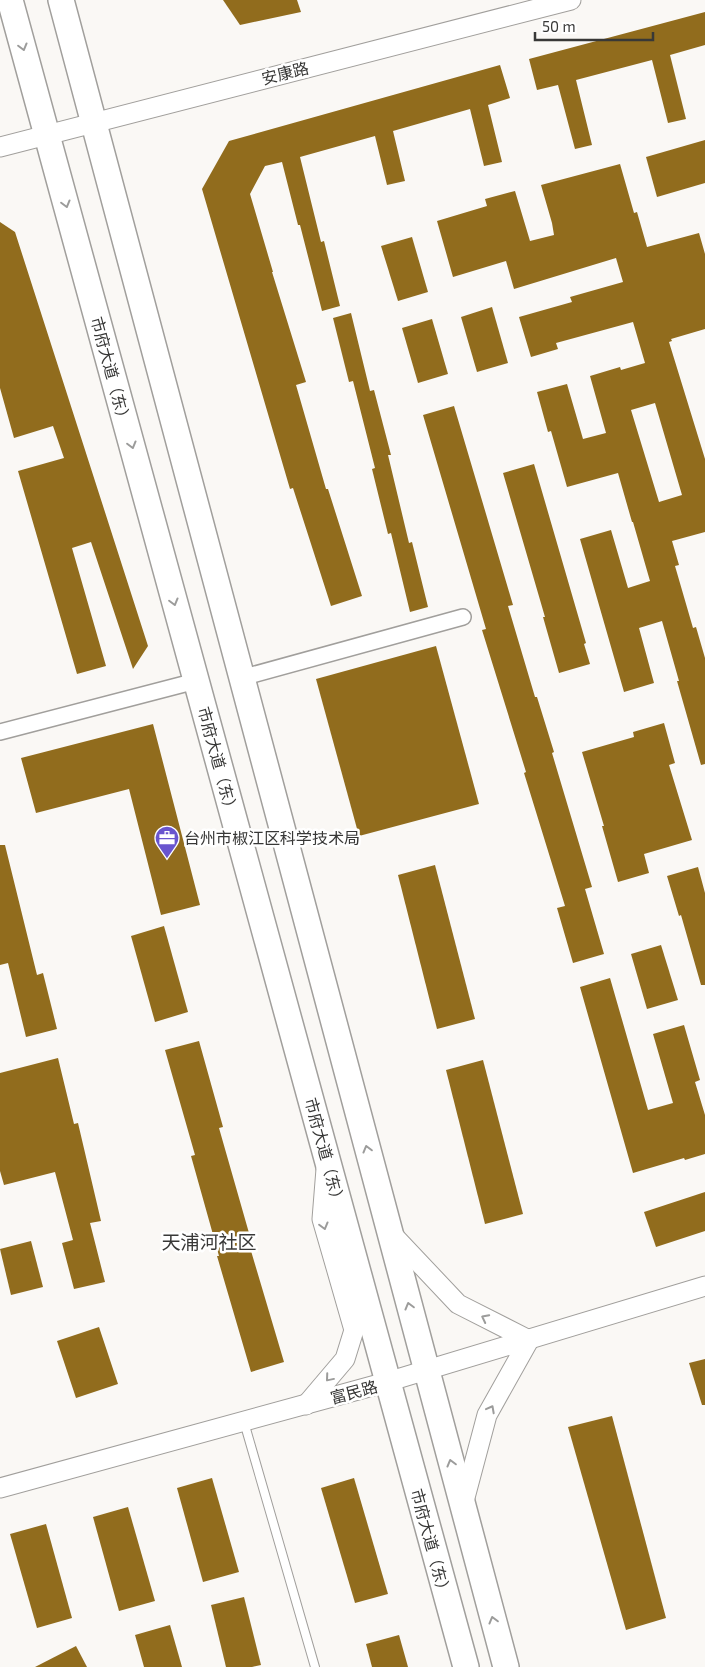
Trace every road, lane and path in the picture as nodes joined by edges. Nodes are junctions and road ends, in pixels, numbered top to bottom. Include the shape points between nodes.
1 (10, 0) edge
2 (61, 0) edge
3 (571, 0) edge
4 (93, 122) junction
5 (47, 134) junction
6 (0, 147) edge
7 (463, 617) dead end
8 (241, 678) junction
9 (196, 681) junction
10 (0, 732) edge
11 (327, 1161) junction
12 (389, 1231) junction
13 (705, 1286) edge
14 (529, 1340) junction
15 (426, 1371) junction
16 (387, 1382) junction
17 (306, 1405) junction
18 (244, 1422) junction
19 (0, 1488) edge
20 (463, 1506) junction
21 (315, 1667) edge
22 (466, 1667) edge
23 (506, 1667) edge

1 -> 5 main road, 市府大道（东）
2 - 4 main road
3 - 4 street, 安康路
4 - 5 street, 安康路
4 - 8 main road
5 - 6 street, 安康路
5 -> 9 main road, 市府大道（东）
7 - 8 street
12 -> 8 main road
9 - 10 street
9 - 11 main road, 市府大道（东）
11 - 16 main road, 市府大道（东）
11 -> 17 street via 322,1219 354,1330 345,1359
14 -> 12 street via 458,1304
15 -> 12 main road
13 - 14 street, 富民路
14 - 15 street, 富民路
20 -> 14 street via 487,1415
15 - 16 street, 富民路
20 -> 15 main road
16 - 17 street, 富民路
16 - 22 main road, 市府大道（东）
17 - 18 street, 富民路
18 - 19 street, 富民路
18 - 21 lane
23 -> 20 main road

